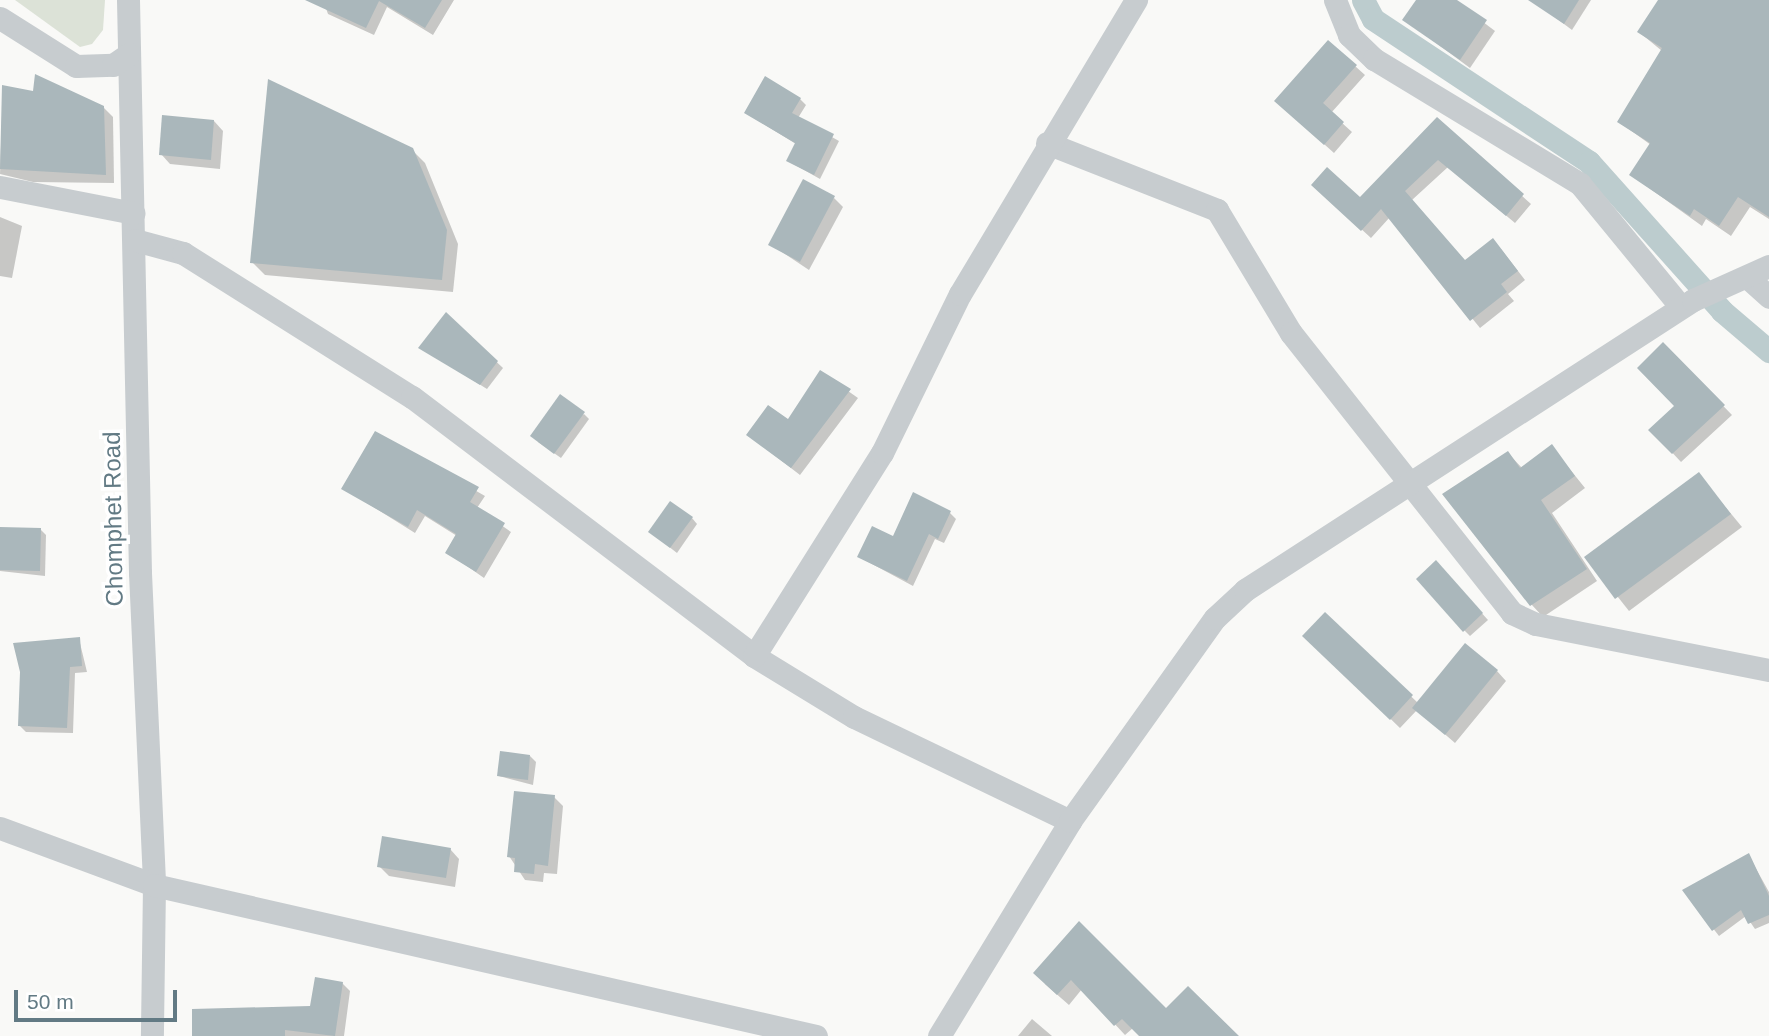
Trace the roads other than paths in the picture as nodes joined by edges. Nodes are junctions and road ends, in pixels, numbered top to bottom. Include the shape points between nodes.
1 (128, 0) edge
2 (1136, 0) edge
3 (1335, 0) edge
4 (0, 18) edge
5 (129, 54) junction
6 (1047, 143) junction
7 (0, 187) edge
8 (134, 213) junction
9 (135, 240) junction
10 (1769, 266) edge
11 (1747, 277) junction
12 (1769, 298) edge
13 (1687, 303) junction
14 (1406, 485) junction
15 (754, 656) junction
16 (1769, 670) edge
17 (1070, 821) junction
18 (0, 828) edge
19 (154, 885) junction
20 (152, 1036) edge
21 (816, 1036) edge
22 (939, 1036) edge

1 - 5 street, Chomphet Road
2 - 6 street
3 - 13 street via 1349,35 1374,60 1580,184
4 - 5 street via 76,66 113,65
5 - 8 street, Chomphet Road
6 - 14 street via 1217,210 1291,333
6 - 15 street via 960,294 881,453
7 - 8 street
8 - 9 street, Chomphet Road
9 - 15 street via 183,253 412,397
9 - 19 street, Chomphet Road via 140,573
10 - 11 street
11 - 12 street
11 - 13 street
13 - 14 street
14 - 16 street via 1512,612 1536,624
14 - 17 street via 1291,555 1215,618
15 - 17 street via 854,717
17 - 22 street
18 - 19 street
19 - 20 street, Chomphet Road
19 - 21 street

